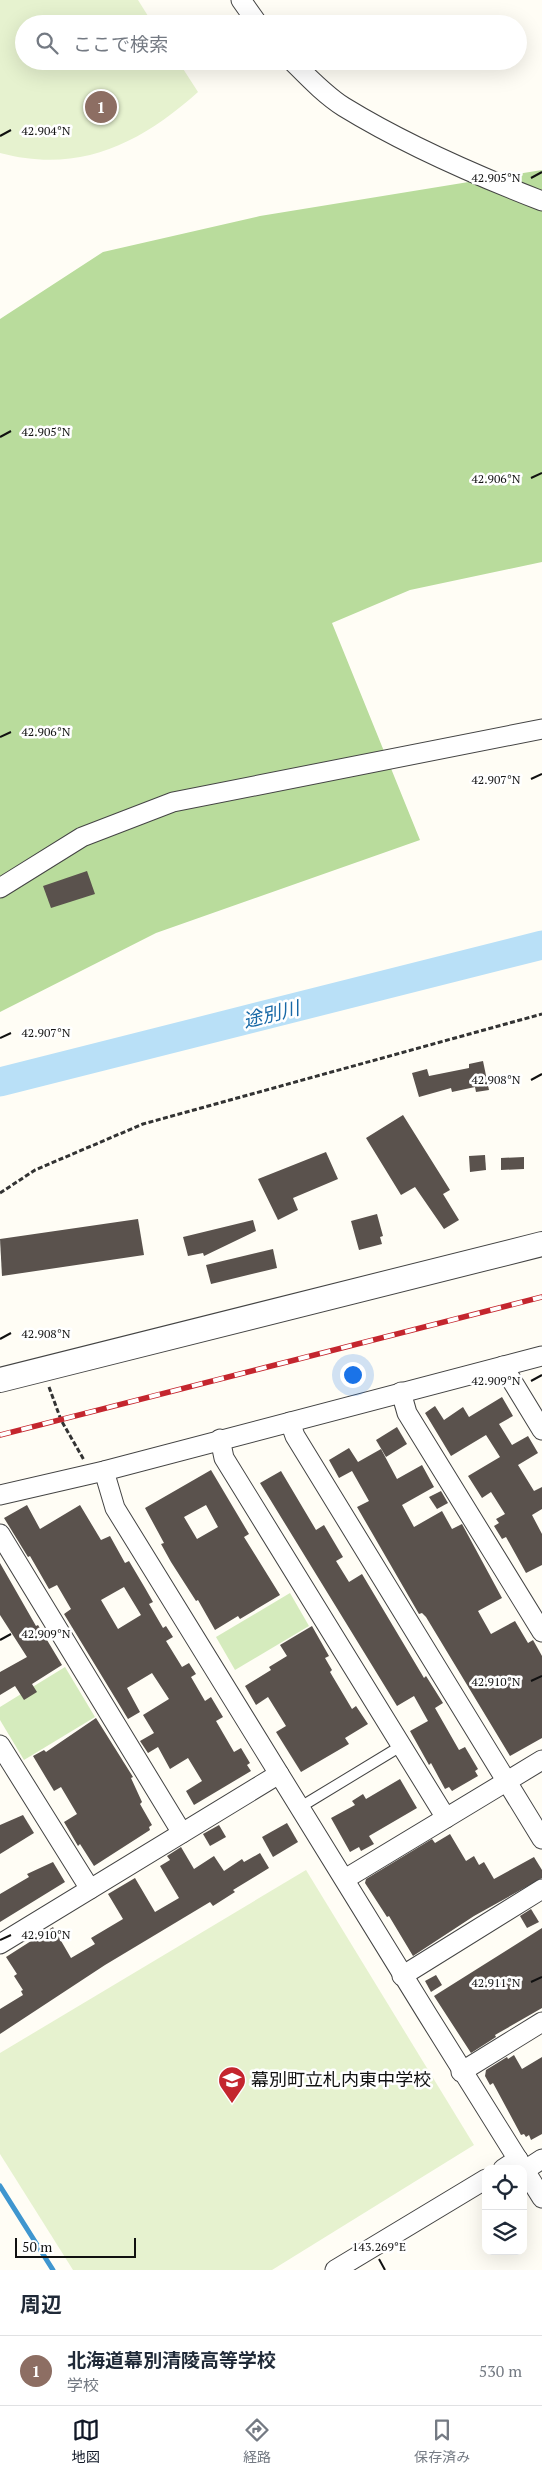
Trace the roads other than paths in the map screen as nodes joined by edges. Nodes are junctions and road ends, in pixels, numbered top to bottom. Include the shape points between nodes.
1 (241, 0) edge
2 (252, 15) edge
3 (302, 70) edge
4 (542, 201) edge
5 (542, 729) edge
6 (0, 888) edge
7 (542, 1244) edge
8 (542, 1356) edge
9 (503, 1366) junction
10 (0, 1380) edge
11 (401, 1392) junction
12 (290, 1422) junction
13 (542, 1430) edge
14 (220, 1439) junction
15 (98, 1472) junction
16 (0, 1495) edge
17 (0, 1534) edge
18 (542, 1632) edge
19 (0, 1745) edge
20 (401, 1746) junction
21 (542, 1760) edge
22 (279, 1774) junction
23 (506, 1782) junction
24 (306, 1803) dead end
25 (446, 1818) junction
26 (182, 1833) junction
27 (542, 1839) edge
28 (345, 1879) junction
29 (90, 1889) junction
30 (542, 1889) edge
31 (0, 1944) edge
32 (402, 1976) junction
33 (542, 2022) edge
34 (461, 2072) junction
35 (542, 2159) edge
36 (514, 2165) edge
37 (519, 2165) edge
38 (527, 2180) edge
39 (482, 2181) edge
40 (542, 2198) edge
41 (335, 2270) edge

1 - 2 street
3 - 4 street via 343,106 414,144
5 - 6 street via 173,802 82,837
7 - 10 street
8 - 9 street
9 - 11 street
9 - 13 street
11 - 12 street
11 - 18 street via 407,1413
12 - 14 street
12 - 23 street via 295,1436
14 - 15 street
14 - 20 street via 224,1458
15 - 16 street
15 - 22 street via 115,1508
17 - 26 street
19 - 29 street
20 - 24 lane
20 - 25 street
21 - 23 street
22 - 26 street
22 - 28 street
23 - 25 street
23 - 27 street
25 - 28 street
26 - 29 street
28 - 32 street
29 - 31 street
30 - 32 street
32 - 34 street
33 - 34 street
34 - 36 street
35 - 37 street
38 - 40 street
39 - 41 street

